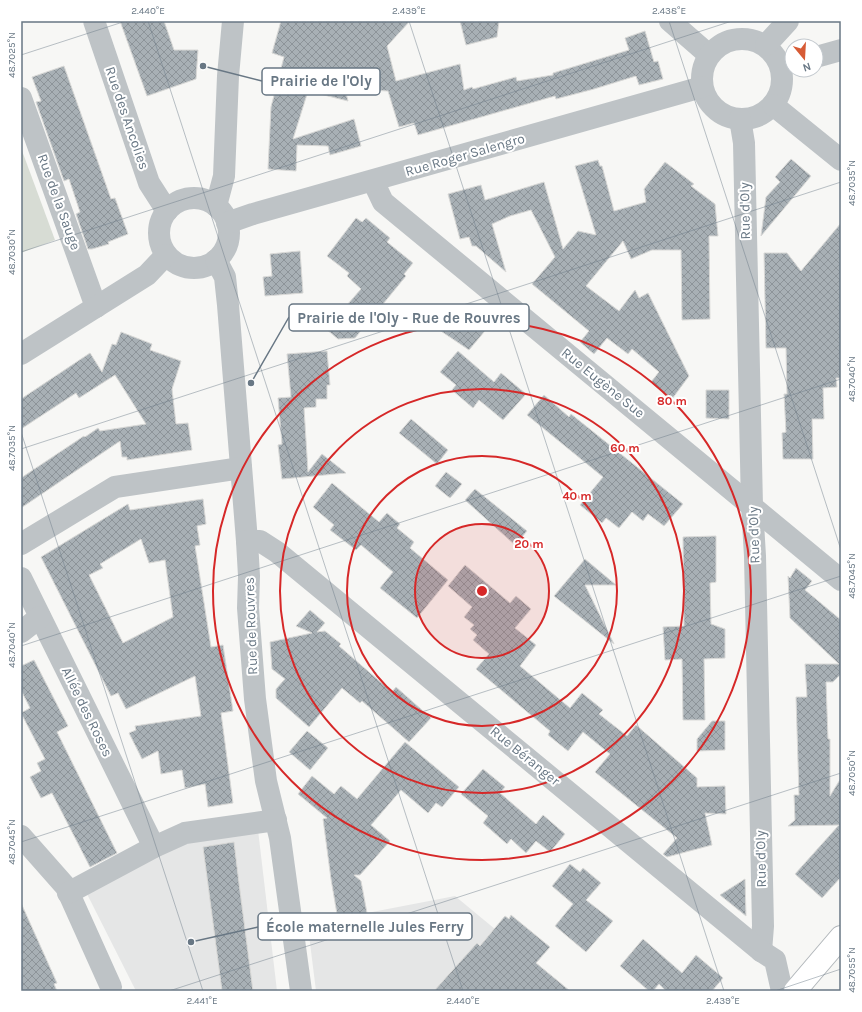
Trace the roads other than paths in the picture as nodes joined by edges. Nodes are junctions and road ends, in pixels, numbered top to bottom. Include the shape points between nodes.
1 (94, 21) edge
2 (233, 21) edge
3 (670, 21) edge
4 (788, 21) edge
5 (766, 46) junction
6 (841, 50) edge
7 (709, 55) junction
8 (824, 55) edge
9 (784, 63) edge
10 (784, 75) edge
11 (702, 87) junction
12 (21, 98) edge
13 (773, 105) junction
14 (740, 120) junction
15 (841, 160) edge
16 (373, 181) junction
17 (166, 211) junction
18 (222, 214) junction
19 (166, 255) junction
20 (216, 260) junction
21 (96, 307) junction
22 (21, 354) edge
23 (241, 468) junction
24 (752, 506) junction
25 (247, 540) junction
26 (21, 544) edge
27 (21, 578) edge
28 (841, 580) edge
29 (40, 617) junction
30 (21, 632) edge
31 (276, 820) junction
32 (22, 840) edge
33 (154, 847) junction
34 (68, 893) junction
35 (841, 937) edge
36 (761, 951) junction
37 (111, 987) dead end
38 (301, 991) edge
39 (782, 991) edge
40 (795, 991) edge

1 - 17 street, Rue des Ancolies via 149,183
2 - 18 street
3 - 7 street
4 - 5 street
5 - 7 street via 742,38 729,40
5 - 9 street
6 - 8 street
7 - 11 street via 701,76
10 - 13 street via 780,93
11 - 14 street via 707,100 715,110 727,117
11 - 16 street, Rue Roger Salengro
12 - 21 street, Rue de la Sauge
13 - 14 street via 764,113
13 - 15 street
14 - 24 street, Rue d'Oly via 744,143
16 - 18 street, Rue Roger Salengro via 253,214
16 - 24 street, Rue Eugène Sue via 383,202
17 - 18 street via 177,202 190,198 204,200
17 - 19 street via 159,233 160,244
18 - 20 street via 229,232 223,252
19 - 20 street via 185,267 207,266
19 - 21 street via 147,275
20 - 23 street, Rue de Rouvres via 225,278 228,298
21 - 22 street
23 - 25 street, Rue de Rouvres
23 - 26 street via 115,487
24 - 28 street, Rue Eugène Sue
24 - 36 street, Rue d'Oly
25 - 31 street, Rue de Rouvres via 248,608 255,699 266,781
25 - 36 street, Rue Béranger via 260,541 277,552
27 - 29 street, Allée des Roses
29 - 30 street
29 - 33 street, Allée des Roses
31 - 33 street via 185,833
31 - 38 street, Rue de Rouvres
32 - 34 street via 66,887
33 - 34 street
34 - 37 street
35 - 40 main road
36 - 39 street, Rue Béranger via 775,960

